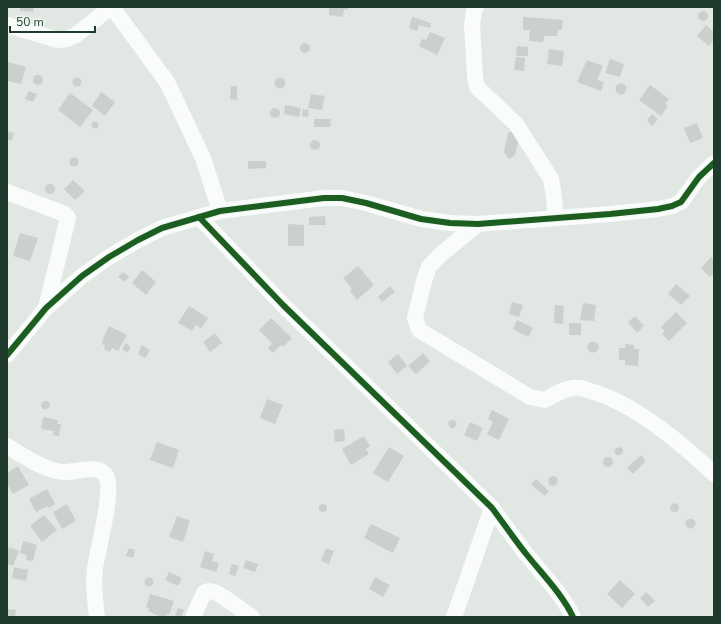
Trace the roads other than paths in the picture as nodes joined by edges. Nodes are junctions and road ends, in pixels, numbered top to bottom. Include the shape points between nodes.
1 (112, 7) edge
2 (476, 7) edge
3 (7, 25) edge
4 (714, 163) edge
5 (7, 192) edge
6 (220, 211) junction
7 (199, 217) junction
8 (556, 218) junction
9 (478, 224) junction
10 (46, 308) junction
11 (7, 355) edge
12 (7, 446) edge
13 (714, 474) edge
14 (492, 508) junction
15 (97, 617) edge
16 (193, 617) edge
17 (252, 617) edge
18 (454, 617) edge
19 (572, 617) edge

1 - 3 street via 67,39 58,40
1 - 6 street via 167,82 203,158
2 - 8 street via 472,26 477,87 516,124 551,179
4 - 8 street via 681,202 672,206
5 - 10 street via 65,214 68,218
6 - 7 street
6 - 9 street via 311,199 342,198 366,202 422,219
7 - 10 street via 162,228 109,257 82,276
7 - 14 street via 283,305
8 - 9 street
9 - 13 street via 429,267 416,318 419,330 530,397 545,400 560,392 579,388 626,406 650,420
10 - 11 street
12 - 15 street via 49,469 67,472 99,470 107,478 107,504 95,569 94,595
14 - 18 street
14 - 19 street via 555,589
16 - 17 street via 204,593 210,591

